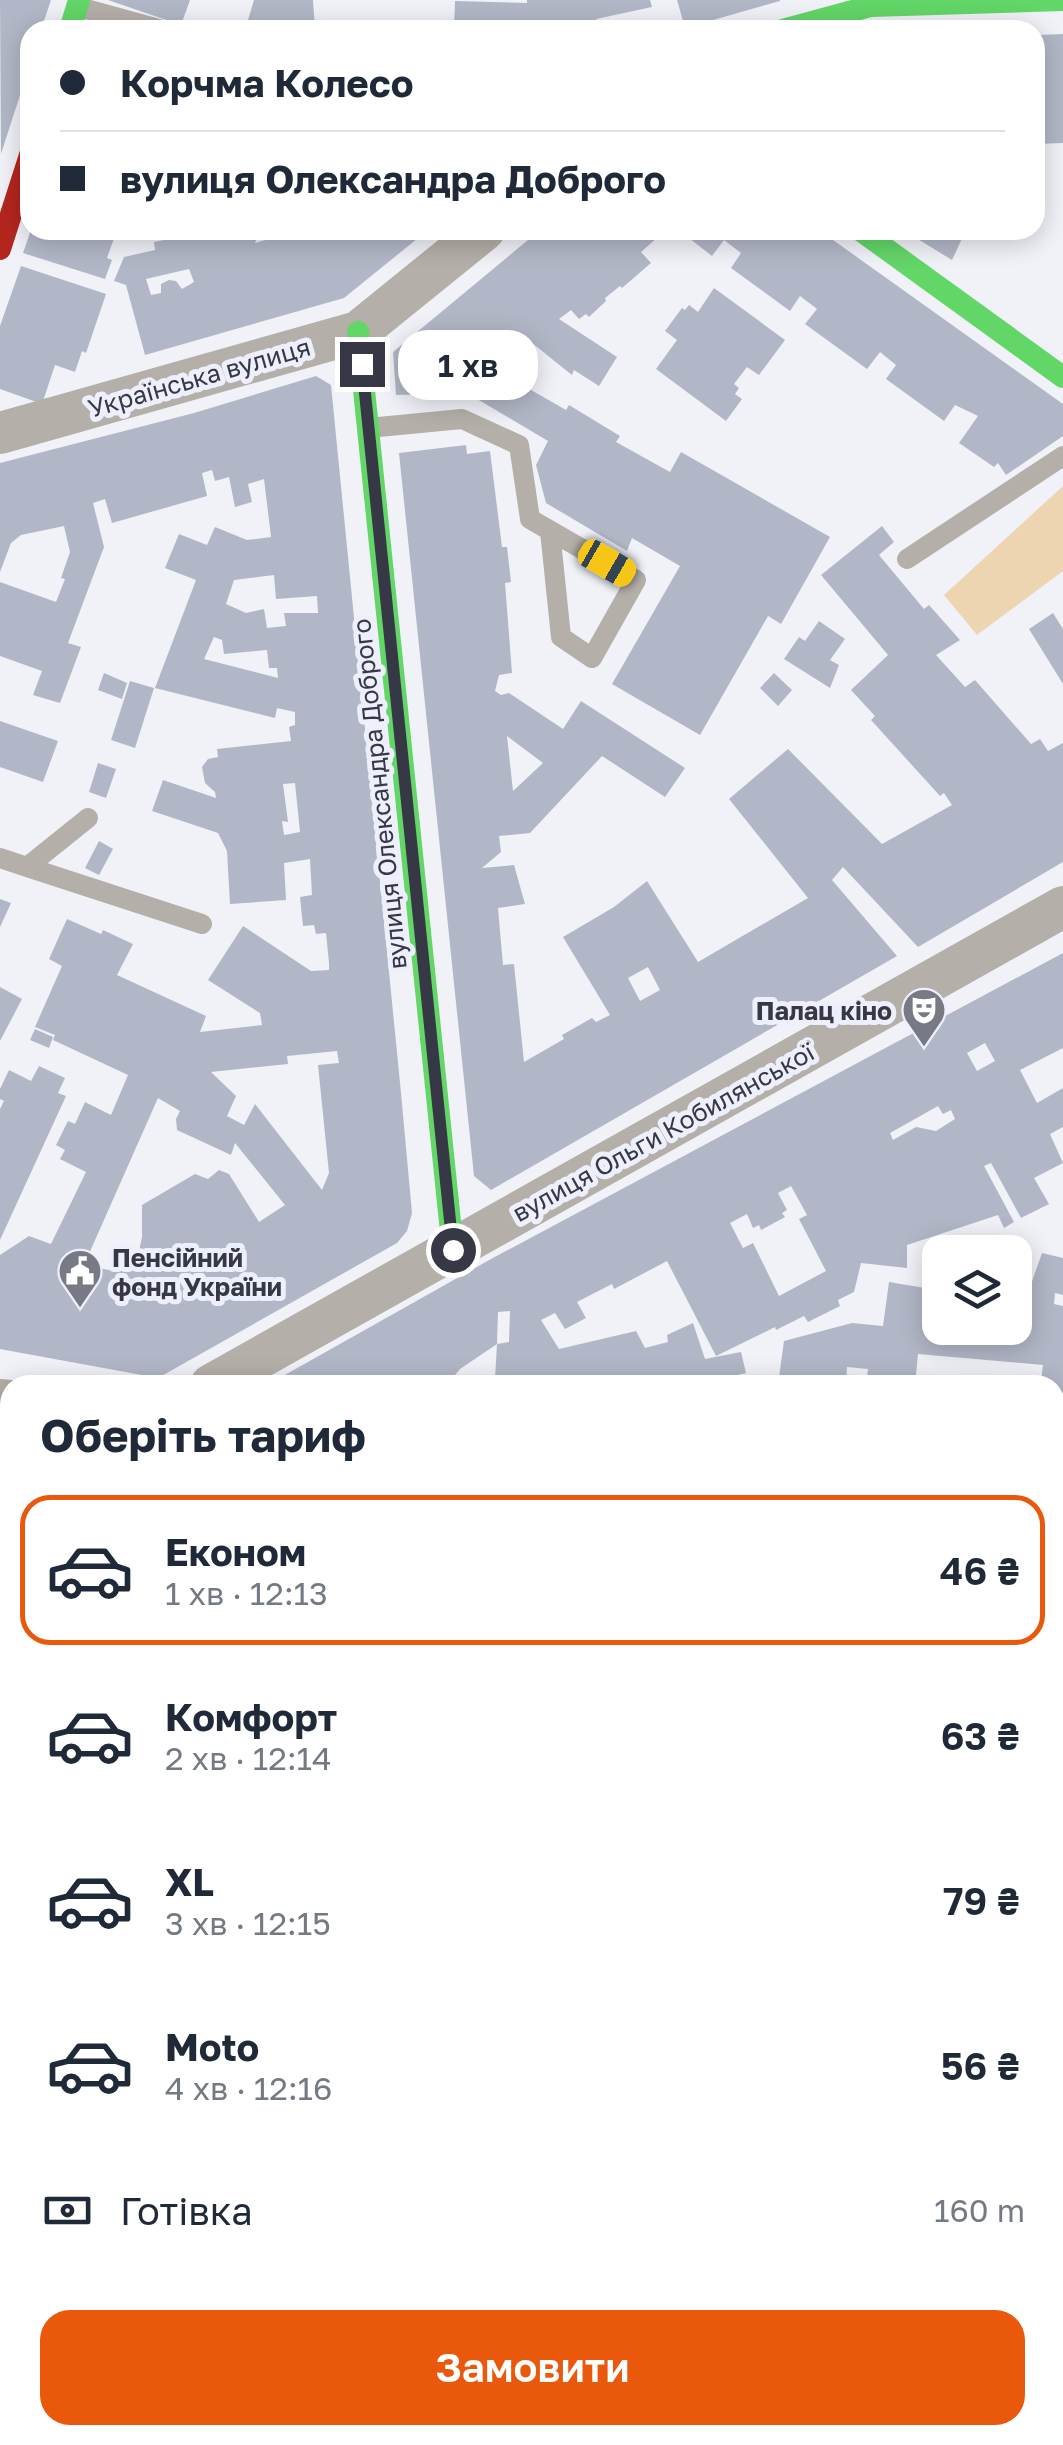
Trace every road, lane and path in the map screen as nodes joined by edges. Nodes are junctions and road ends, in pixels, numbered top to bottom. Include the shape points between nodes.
1 (1063, 0) edge
2 (78, 3) edge
3 (131, 20) edge
4 (813, 20) edge
5 (20, 186) edge
6 (472, 240) edge
7 (874, 240) edge
8 (0, 249) edge
9 (358, 332) junction
10 (1063, 377) edge
11 (368, 428) junction
12 (0, 433) edge
13 (1063, 456) edge
14 (550, 530) junction
15 (908, 559) dead end
16 (88, 818) dead end
17 (0, 858) edge
18 (27, 867) junction
19 (1063, 907) edge
20 (202, 924) dead end
21 (453, 1250) junction
22 (229, 1375) edge

1 - 4 street via 871,6
2 - 3 lane
5 - 8 street
6 - 9 street, Українська вулиця
7 - 10 street
9 - 11 street, вулиця Олександра Доброго
9 - 12 street, Українська вулиця
11 - 14 lane via 462,419 519,445 530,519
11 - 21 street, вулиця Олександра Доброго
13 - 15 lane
14 - 14 lane via 561,637 592,658 636,580
16 - 18 lane
17 - 18 lane
18 - 20 lane
19 - 21 street, вулиця Ольги Кобилянської
21 - 22 street, вулиця Ольги Кобилянської

